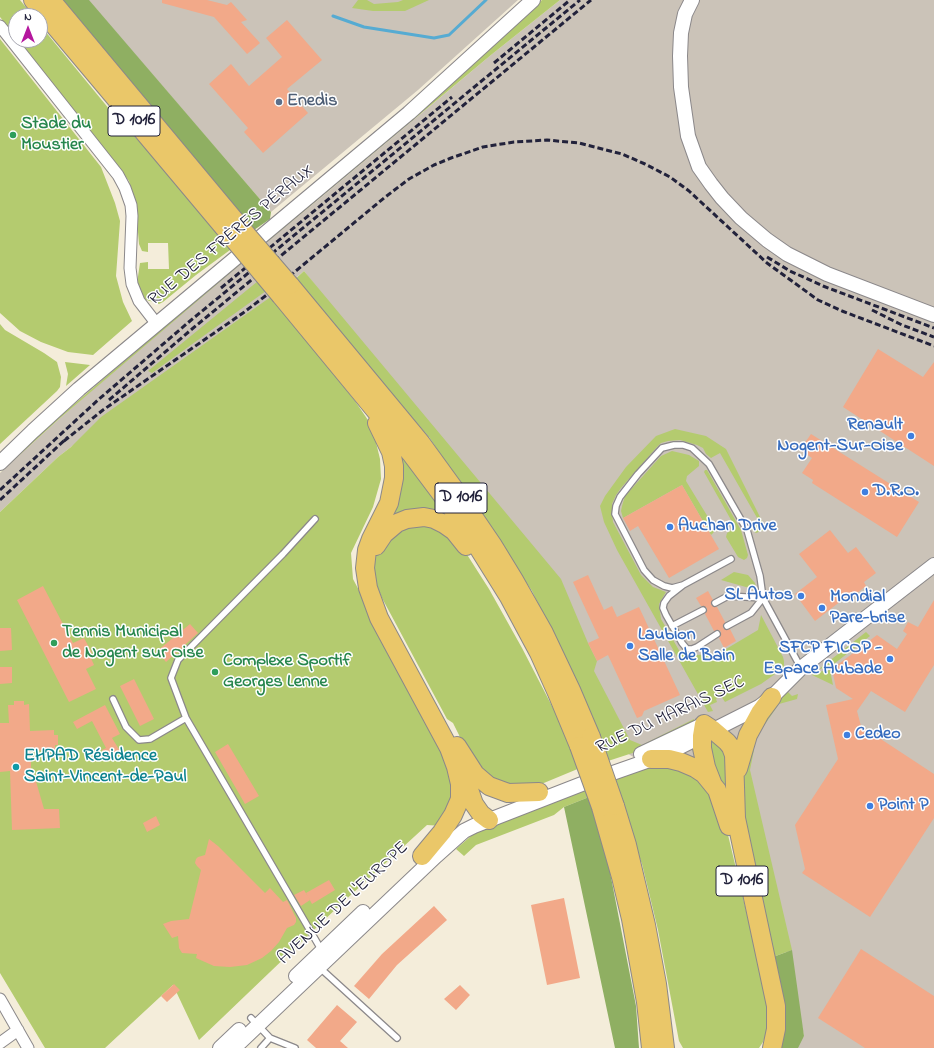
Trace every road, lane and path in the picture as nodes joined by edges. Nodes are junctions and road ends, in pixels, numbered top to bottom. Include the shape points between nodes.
1 (33, 0) edge
2 (51, 0) edge
3 (534, 0) edge
4 (692, 0) edge
5 (0, 26) edge
6 (242, 238) junction
7 (285, 291) junction
8 (934, 315) edge
9 (156, 323) junction
10 (347, 375) junction
11 (0, 463) edge
12 (314, 519) dead end
13 (731, 559) dead end
14 (934, 564) edge
15 (683, 585) junction
16 (763, 598) junction
17 (714, 603) dead end
18 (703, 610) dead end
19 (520, 617) junction
20 (672, 626) junction
21 (727, 626) dead end
22 (717, 634) dead end
23 (801, 668) junction
24 (772, 696) junction
25 (113, 699) dead end
26 (186, 718) junction
27 (706, 730) junction
28 (585, 741) junction
29 (449, 748) junction
30 (651, 760) junction
31 (475, 774) junction
32 (735, 780) junction
33 (714, 785) junction
34 (539, 792) junction
35 (511, 807) junction
36 (608, 807) junction
37 (486, 815) junction
38 (422, 856) junction
39 (646, 925) junction
40 (318, 959) junction
41 (0, 999) edge
42 (254, 1022) junction
43 (18, 1030) junction
44 (270, 1038) junction
45 (398, 1038) dead end
46 (0, 1043) edge
47 (236, 1046) edge
48 (28, 1048) edge
49 (220, 1048) edge
50 (261, 1048) edge
51 (295, 1048) edge
52 (651, 1048) edge
53 (664, 1048) edge
54 (677, 1048) edge
55 (764, 1048) edge
56 (772, 1048) edge

1 - 6 highway, D 1016
2 - 6 highway, D 1016
3 - 9 street, RUE DES FRÈRES PÉRAUX via 396,124
4 - 8 street via 685,14 681,33 681,87 688,136 699,167 710,184 753,229 796,259 827,274
5 - 9 street via 118,175 125,188 132,216 132,284 139,301
6 - 7 highway, D 1016, bridge
7 - 10 highway, D 1016
7 - 28 highway, D 1016 via 421,444 488,538 544,633 571,690
9 - 11 street, RUE DES FRÈRES PÉRAUX via 68,398
10 - 19 highway, D 1016 via 451,507 488,562
10 - 29 highway, D 1016 via 385,439 394,466 390,497 367,550 365,568 370,594 379,618
12 - 26 lane via 178,660 171,678
13 - 15 lane
14 - 23 street, RUE DU MARAIS SEC
15 - 16 lane via 672,588 653,580 644,570 615,514 620,498 638,474 662,448 674,445 692,448 709,464 747,530 760,576
15 - 20 lane via 664,603
16 - 17 lane via 728,596
16 - 21 lane via 751,613
16 - 23 lane
18 - 20 lane
19 - 28 highway, D 1016
19 - 31 highway, D 1016 via 458,536 440,521 424,517 402,521 380,538 375,548 371,571 378,601 462,755
20 - 22 lane via 687,649 697,647
23 - 24 street, RUE DU MARAIS SEC
23 - 27 street, RUE DU MARAIS SEC
24 - 27 street, RUE DU MARAIS SEC via 760,707
24 - 32 highway, D 1016 via 748,736
25 - 26 lane via 126,727 139,740 150,739
26 - 40 lane
27 - 30 street, RUE DU MARAIS SEC
27 - 32 highway, D 1016 via 727,742 734,760
27 - 33 highway, D 1016 via 704,758
27 - 34 street, RUE DU MARAIS SEC
28 - 36 highway, D 1016, bridge
29 - 37 highway, D 1016 via 463,772 474,804
29 - 38 highway, D 1016 via 458,773 460,799 446,827
30 - 33 highway, D 1016 via 686,763 704,774
30 - 35 street, RUE DU MARAIS SEC
31 - 34 highway, D 1016 via 489,786 503,792
31 - 37 highway, D 1016 via 484,794
32 - 56 highway, D 1016 via 736,818 776,1006 776,1029
33 - 55 highway, D 1016 via 730,827 767,985 771,1021
34 - 35 street, RUE DU MARAIS SEC
35 - 37 street, AVENUE DE L'EUROPE
36 - 39 highway, D 1016 via 627,845
36 - 52 highway, D 1016 via 646,1002
37 - 38 street, AVENUE DE L'EUROPE via 469,820
37 - 40 street, AVENUE DE L'EUROPE via 459,835
38 - 40 street, AVENUE DE L'EUROPE
39 - 53 highway, D 1016 via 657,984
39 - 54 highway, D 1016 via 663,982
40 - 42 street, AVENUE DE L'EUROPE
40 - 45 lane
41 - 43 street
42 - 44 lane
42 - 47 street, AVENUE DE L'EUROPE
42 - 49 street, AVENUE DE L'EUROPE
43 - 46 street
43 - 48 street
44 - 50 lane
44 - 51 lane

